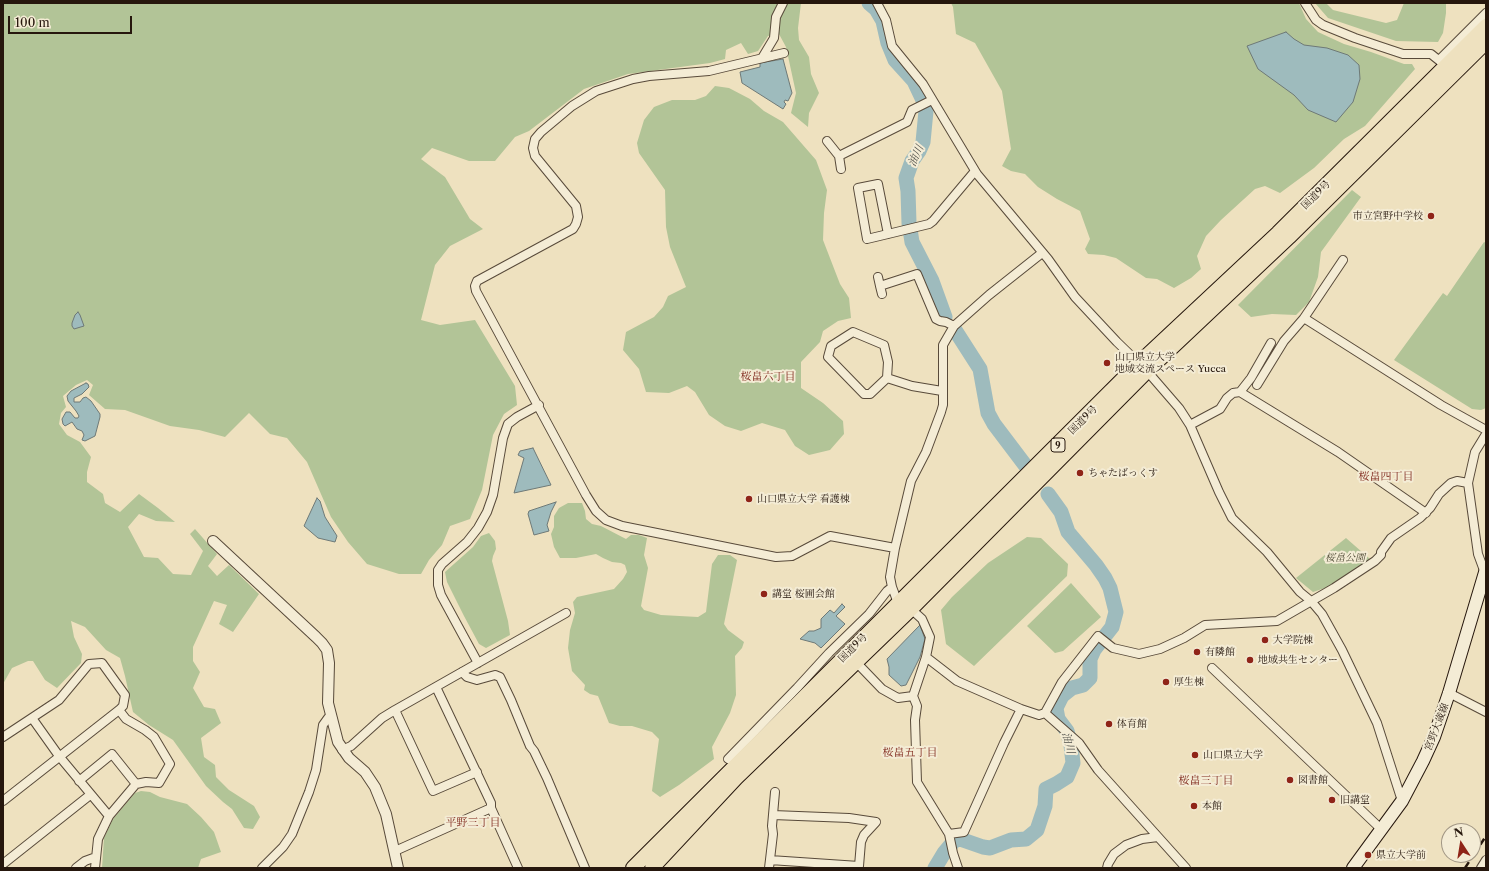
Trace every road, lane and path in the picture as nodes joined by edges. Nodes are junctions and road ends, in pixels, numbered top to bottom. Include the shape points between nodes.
1 (783, 3) edge
2 (877, 3) edge
3 (1305, 3) edge
4 (1486, 13) edge
5 (1486, 26) edge
6 (1486, 42) edge
7 (784, 53) dead end
8 (762, 58) junction
9 (1442, 63) junction
10 (932, 100) junction
11 (827, 141) dead end
12 (839, 156) junction
13 (841, 169) dead end
14 (975, 171) junction
15 (888, 234) junction
16 (1042, 253) junction
17 (1343, 260) dead end
18 (878, 277) dead end
19 (1304, 318) junction
20 (954, 326) junction
21 (1271, 343) dead end
22 (1143, 367) junction
23 (887, 378) junction
24 (1257, 385) dead end
25 (942, 391) junction
26 (1240, 392) junction
27 (539, 405) junction
28 (1190, 425) junction
29 (1486, 430) edge
30 (1486, 434) edge
31 (1468, 483) junction
32 (1426, 513) junction
33 (213, 541) dead end
34 (895, 548) junction
35 (1485, 571) edge
36 (892, 587) junction
37 (1311, 601) junction
38 (898, 603) junction
39 (911, 609) junction
40 (566, 612) dead end
41 (926, 657) junction
42 (856, 662) junction
43 (478, 663) junction
44 (1212, 668) dead end
45 (462, 672) junction
46 (436, 687) junction
47 (1450, 693) junction
48 (913, 696) junction
49 (1020, 709) junction
50 (119, 710) junction
51 (395, 710) junction
52 (1486, 712) edge
53 (1045, 713) junction
54 (331, 717) junction
55 (32, 718) junction
56 (3, 737) edge
57 (342, 750) junction
58 (59, 756) junction
59 (728, 759) dead end
60 (477, 772) junction
61 (79, 781) junction
62 (136, 784) junction
63 (775, 792) dead end
64 (90, 795) junction
65 (3, 801) edge
66 (1402, 801) junction
67 (491, 808) junction
68 (773, 815) junction
69 (108, 816) junction
70 (1381, 829) junction
71 (949, 834) junction
72 (1158, 837) junction
73 (395, 851) junction
74 (96, 857) junction
75 (1486, 860) edge
76 (3, 864) edge
77 (770, 864) edge
78 (858, 867) edge
79 (76, 868) edge
80 (96, 868) edge
81 (262, 868) edge
82 (398, 868) edge
83 (518, 868) edge
84 (586, 868) edge
85 (633, 868) edge
86 (652, 868) edge
87 (958, 868) edge
88 (1107, 868) edge
89 (1186, 868) edge
90 (1353, 868) edge
91 (1481, 868) edge

1 - 8 street via 776,17 774,38
2 - 10 street via 886,20 892,46
3 - 9 street via 1316,20 1323,25 1403,54 1431,54
4 - 9 street
5 - 9 highway, 国道9号 / 9
6 - 22 highway, 国道9号 / 9 via 1289,237
7 - 8 street
8 - 27 street via 708,71 649,76 618,83 596,91 572,106 535,139 535,156 576,206 576,224 573,229 477,281 475,286
9 - 22 highway, 国道9号 / 9 via 1278,233
10 - 12 street via 912,110 907,122
10 - 14 street
11 - 12 street
12 - 13 street
14 - 15 street via 929,224
14 - 16 street
15 - 15 street via 867,238 858,188 878,184
16 - 20 street
16 - 22 street via 1076,296
17 - 19 street
18 - 20 street via 881,290 917,274 936,318
19 - 24 street via 1284,342
19 - 29 street via 1441,405
20 - 25 street via 943,345
21 - 26 street
22 - 28 street via 1179,408
22 - 38 highway, 国道9号 / 9
22 - 39 highway, 国道9号 / 9
23 - 23 street via 870,394 864,394 828,357 831,346 854,332 884,345 888,362
23 - 25 street via 912,386
25 - 34 street via 941,412 926,452 911,481
26 - 28 street via 1233,393 1227,398 1220,409
26 - 32 street via 1338,452
27 - 34 street via 596,511 606,520 622,526 776,557 792,556 830,536
27 - 43 street via 508,424 487,512 467,542 438,570 437,581 441,595
28 - 37 street via 1232,518
30 - 31 street via 1475,452
31 - 32 street via 1450,483
31 - 35 street via 1478,554
32 - 37 street via 1391,538 1375,561
33 - 54 street via 322,643 328,657 328,703
34 - 36 street via 890,577
35 - 47 main road, 宮野大歳線
36 - 38 street
36 - 59 street
37 - 53 street via 1277,621 1205,625 1166,646 1139,654 1113,648 1098,636 1062,682
37 - 66 street via 1322,614 1342,650 1374,716
38 - 39 street
38 - 85 highway, 国道9号 / 9
39 - 41 street via 922,620 930,637
39 - 42 highway, 国道9号 / 9
40 - 43 street
41 - 48 street
41 - 49 street via 957,681
42 - 48 street via 882,689 898,698
42 - 86 highway, 国道9号 / 9 via 736,778
43 - 45 street
44 - 70 street
45 - 46 street
45 - 84 street via 467,677 477,680 495,675 500,677
46 - 51 street
46 - 60 street
47 - 52 street
47 - 66 main road, 宮野大歳線 via 1426,755
48 - 71 street via 917,706 915,720 918,782
49 - 53 street via 1039,715
49 - 71 street via 964,832
50 - 55 street via 123,706 125,695 102,663 89,664 59,700
50 - 58 street
50 - 62 street via 126,719 154,737 170,764 159,783
51 - 57 street via 351,746
51 - 60 street via 434,791
53 - 72 street via 1079,743 1098,770
54 - 57 street
54 - 81 street via 323,725 316,770 292,834
55 - 56 street
55 - 58 street
57 - 73 street via 371,780 386,814
58 - 61 street
58 - 65 street
60 - 67 street
61 - 62 street via 112,754
61 - 64 street
62 - 69 street
63 - 68 street
64 - 69 street
64 - 76 street
66 - 70 main road, 宮野大歳線
67 - 73 street
67 - 83 street
68 - 77 street
68 - 78 street via 849,818 876,822 861,842
69 - 74 street via 98,839
70 - 90 main road, 宮野大歳線
71 - 87 street
72 - 88 street via 1142,839 1126,846 1114,854
72 - 89 street
73 - 82 street
74 - 79 street
74 - 80 street
75 - 91 street
77 - 78 street

